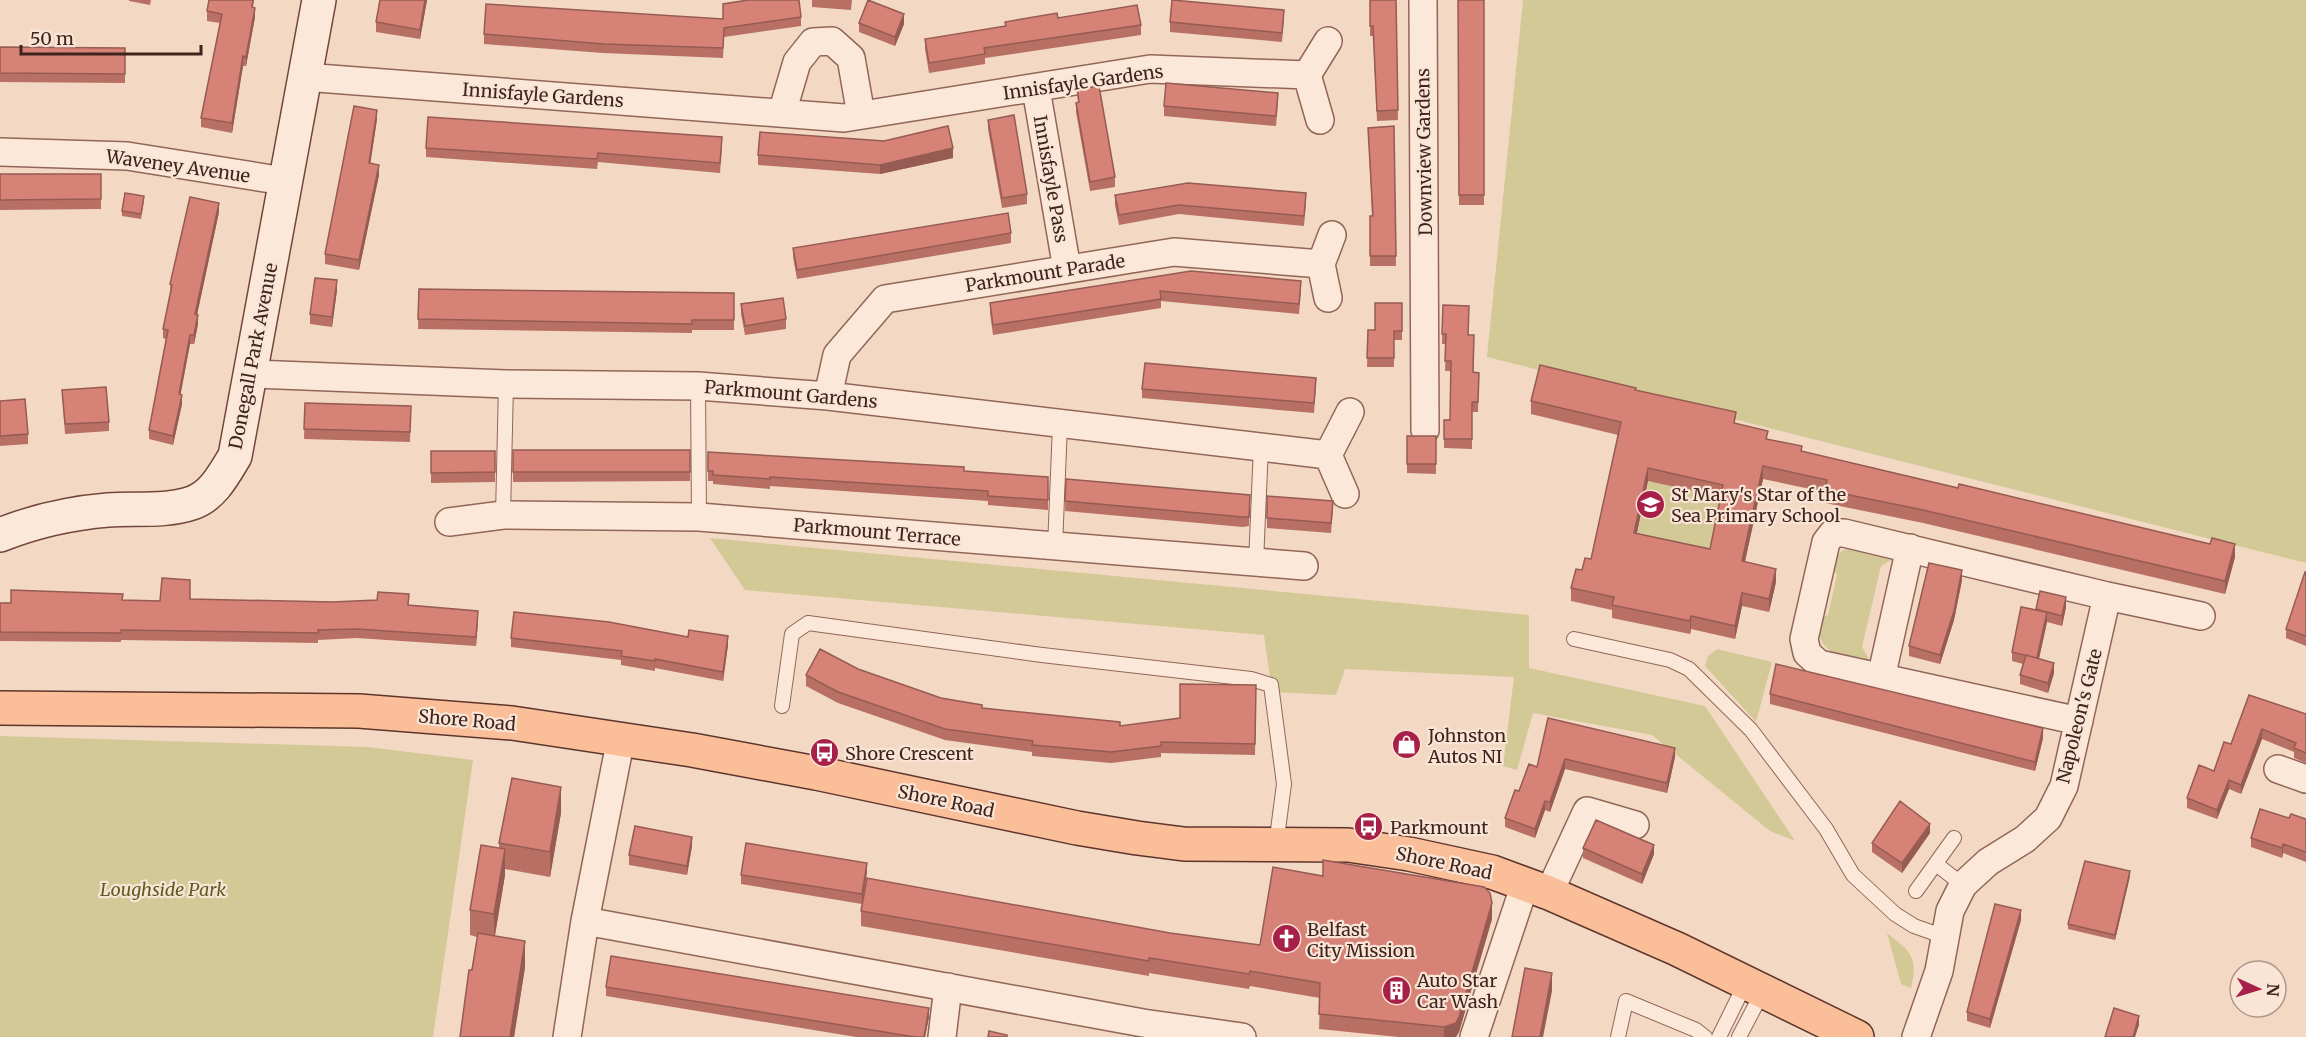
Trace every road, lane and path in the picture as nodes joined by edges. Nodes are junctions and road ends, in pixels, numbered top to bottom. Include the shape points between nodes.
1 (319, 0) edge
2 (1423, 0) edge
3 (1328, 41) dead end
4 (1307, 75) junction
5 (304, 77) junction
6 (1036, 89) junction
7 (782, 113) junction
8 (861, 115) junction
9 (1320, 120) dead end
10 (0, 152) edge
11 (284, 181) junction
12 (1332, 235) dead end
13 (1321, 264) junction
14 (1067, 269) junction
15 (1328, 298) dead end
16 (252, 374) junction
17 (506, 384) junction
18 (698, 386) junction
19 (828, 396) junction
20 (1350, 412) dead end
21 (1060, 425) junction
22 (1425, 430) dead end
23 (1261, 446) junction
24 (1328, 455) junction
25 (1345, 494) dead end
26 (502, 515) junction
27 (699, 517) junction
28 (449, 522) dead end
29 (0, 535) edge
30 (1055, 546) junction
31 (1910, 548) junction
32 (1256, 563) junction
33 (1304, 566) dead end
34 (2107, 596) junction
35 (2201, 616) dead end
36 (1574, 639) dead end
37 (1881, 678) junction
38 (782, 706) dead end
39 (0, 708) edge
40 (2079, 721) junction
41 (621, 738) junction
42 (2278, 769) dead end
43 (2306, 779) edge
44 (1635, 825) dead end
45 (1954, 838) dead end
46 (1276, 845) junction
47 (1936, 864) junction
48 (1963, 885) junction
49 (1537, 888) junction
50 (1916, 891) dead end
51 (585, 921) junction
52 (1945, 937) junction
53 (1754, 986) junction
54 (948, 987) junction
55 (567, 1037) edge
56 (942, 1037) edge
57 (1242, 1037) edge
58 (1474, 1037) edge
59 (1618, 1037) edge
60 (1705, 1037) edge
61 (1719, 1037) edge
62 (1739, 1037) edge
63 (1857, 1037) edge
64 (1916, 1037) edge

1 - 5 street, Donegall Park Avenue
2 - 22 street, Downview Gardens
3 - 4 street
4 - 6 street, Innisfayle Gardens via 1150,69
4 - 9 street
5 - 7 street, Innisfayle Gardens
5 - 11 street, Donegall Park Avenue
6 - 8 street, Innisfayle Gardens
6 - 14 street, Innisfayle Pass
7 - 8 street, Innisfayle Gardens via 844,118
7 - 8 street via 797,62 813,42 832,41 851,58
10 - 11 street, Waveney Avenue via 127,156
11 - 16 street, Donegall Park Avenue
12 - 13 street
13 - 14 street, Parkmount Parade via 1174,252
13 - 15 street
14 - 19 street, Parkmount Parade via 885,299 837,355
16 - 17 street, Parkmount Gardens
16 - 29 street, Donegall Park Avenue via 235,456 207,494 193,503 73,513
17 - 18 street, Parkmount Gardens
17 - 26 lane
18 - 19 street, Parkmount Gardens
18 - 27 lane
19 - 21 street, Parkmount Gardens
20 - 24 street
21 - 23 street, Parkmount Gardens
21 - 30 lane
23 - 24 street, Parkmount Gardens
23 - 32 lane
24 - 25 street
26 - 27 street, Parkmount Terrace
26 - 28 street, Parkmount Terrace
27 - 30 street, Parkmount Terrace
30 - 32 street, Parkmount Terrace
31 - 34 street
31 - 37 street
31 - 37 street via 1833,533 1826,542 1803,639 1806,653 1819,664
32 - 33 street, Parkmount Terrace
34 - 35 street
34 - 40 street, Napoleon's Gate
36 - 52 lane via 1670,660 1689,669 1751,730 1826,829 1853,874 1894,914
37 - 40 street
38 - 46 lane via 792,634 808,623 1251,679 1271,685 1284,784
39 - 41 main road, Shore Road via 358,711 512,723
40 - 48 street, Napoleon's Gate via 2064,786 2048,818
41 - 46 main road, Shore Road via 816,773 1088,830 1184,844
41 - 51 street
42 - 43 street
44 - 49 street via 1587,811
45 - 47 lane
46 - 49 main road, Shore Road via 1348,845 1409,854 1481,869
47 - 48 lane
47 - 50 lane
48 - 52 street, Napoleon's Gate via 1950,911
49 - 53 main road, Shore Road
49 - 58 street
51 - 54 street
51 - 55 street
52 - 64 street, Napoleon's Gate via 1939,971
53 - 61 lane
53 - 62 lane
53 - 63 main road, Shore Road
54 - 56 street
54 - 57 street
59 - 60 lane via 1626,1001

